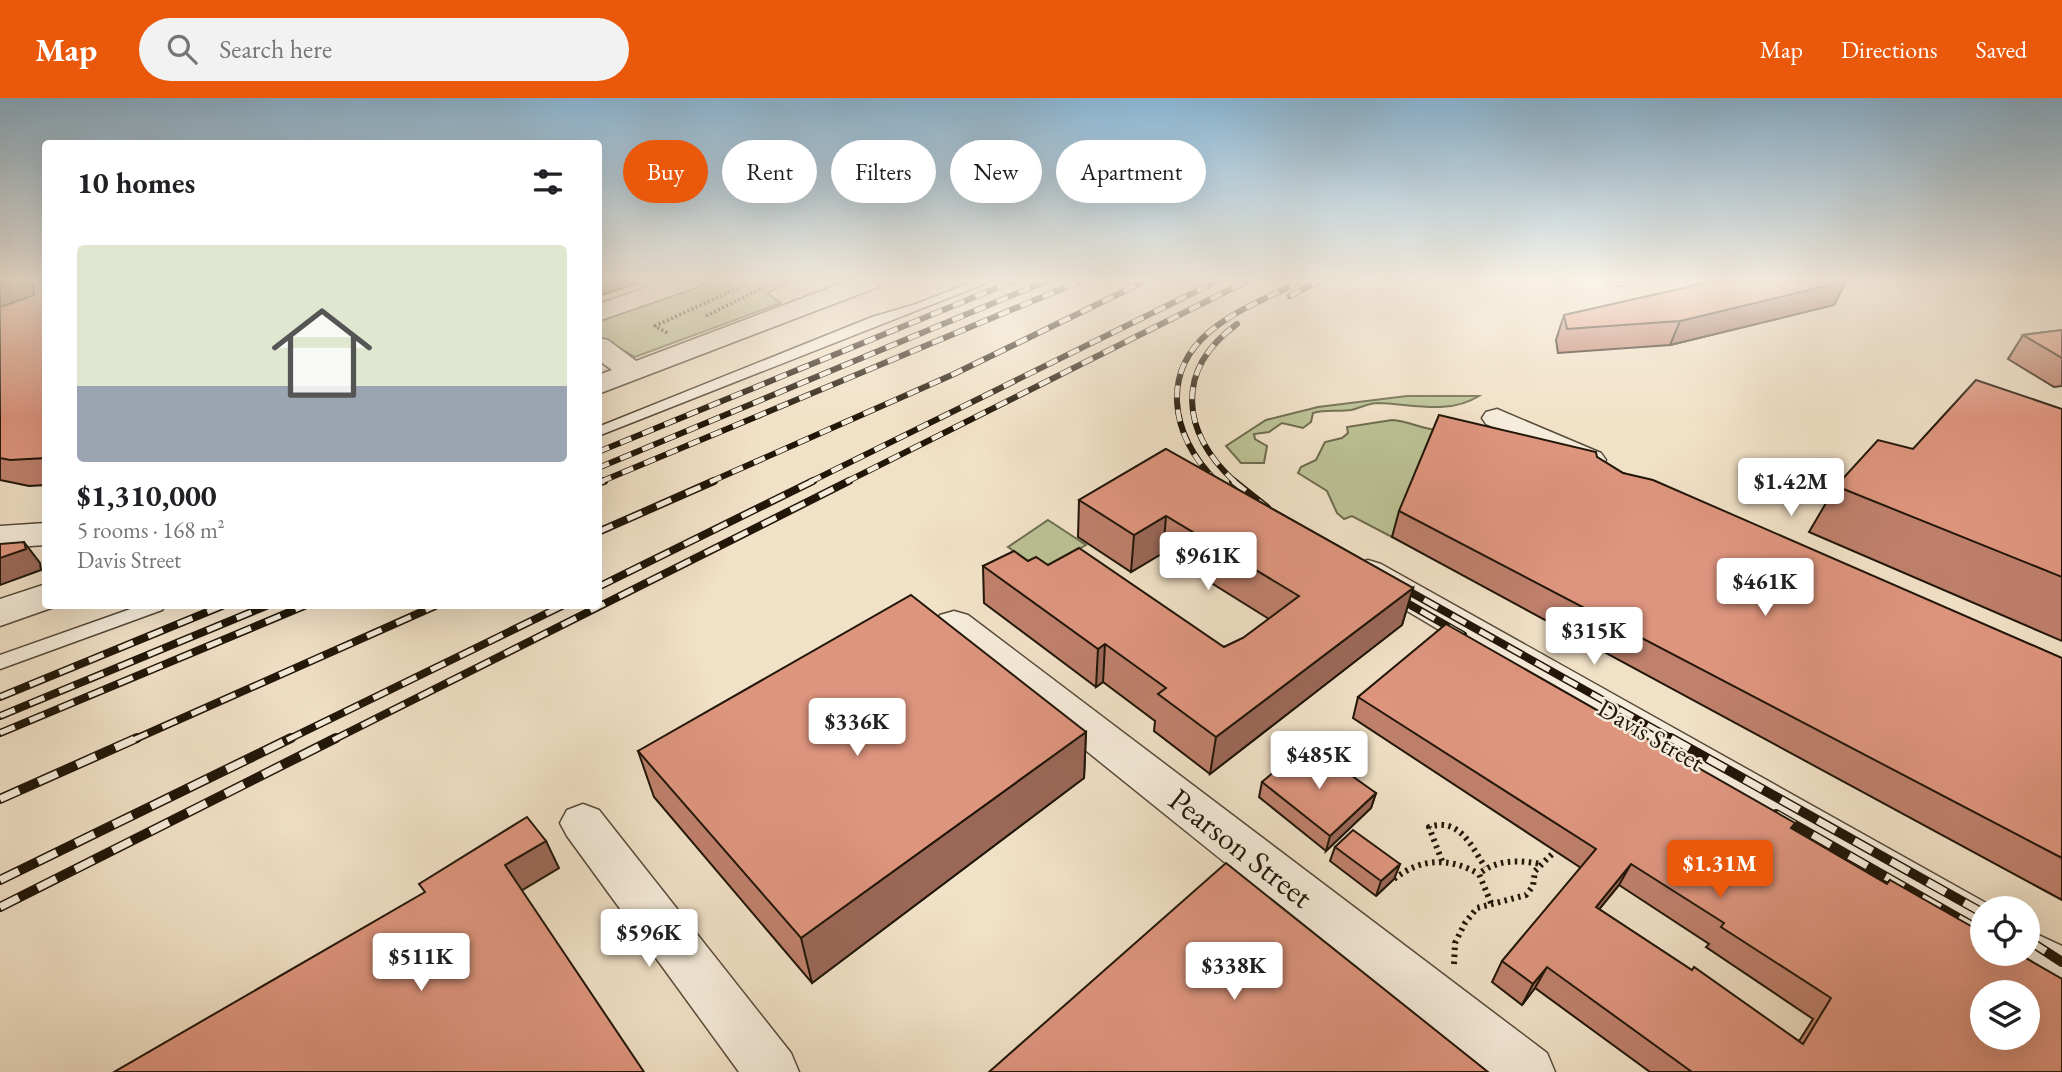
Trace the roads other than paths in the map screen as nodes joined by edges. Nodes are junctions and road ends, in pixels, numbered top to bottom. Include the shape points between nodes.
1 (750, 327) edge
2 (856, 327) edge
3 (602, 352) edge
4 (633, 372) junction
5 (602, 384) edge
6 (1497, 418) dead end
7 (602, 430) edge
8 (1620, 473) edge
9 (42, 534) edge
10 (0, 537) edge
11 (1342, 557) edge
12 (42, 597) edge
13 (148, 609) edge
14 (0, 613) edge
15 (954, 624) dead end
16 (0, 662) edge
17 (583, 823) dead end
18 (1970, 919) edge
19 (2040, 960) edge
20 (2062, 972) edge
21 (772, 1072) edge
22 (1528, 1072) edge

1 - 4 street
2 - 7 lane
3 - 4 street
4 - 5 street
6 - 8 street
9 - 10 street
11 - 18 street, Davis Street
12 - 14 street
13 - 16 lane
15 - 22 street, Pearson Street
17 - 21 street
19 - 20 street

